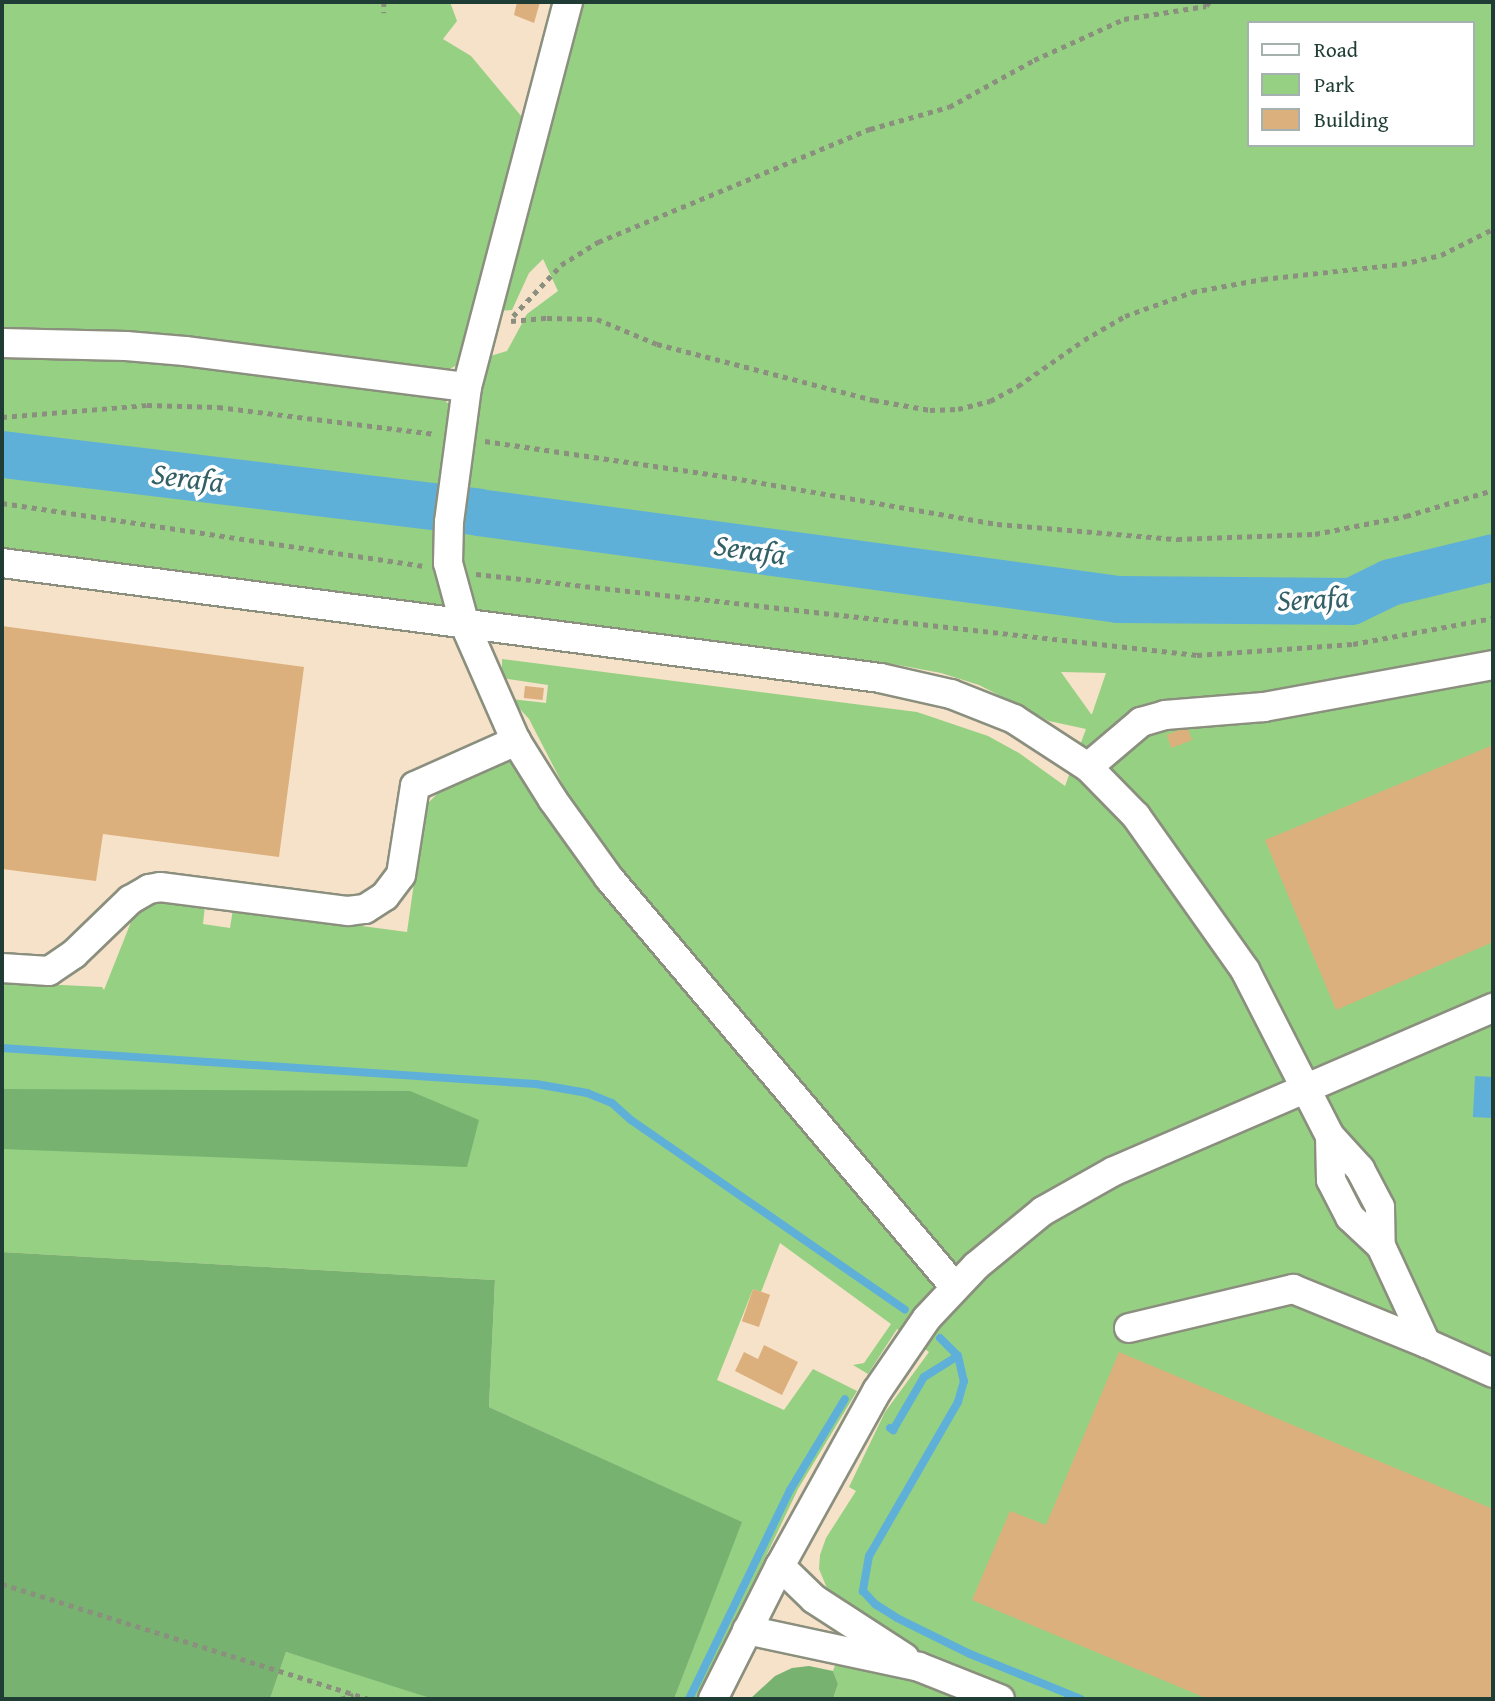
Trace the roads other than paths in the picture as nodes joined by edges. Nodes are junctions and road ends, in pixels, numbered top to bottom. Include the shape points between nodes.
1 (568, 2) edge
2 (2, 343) edge
3 (467, 387) junction
4 (2, 563) edge
5 (465, 625) junction
6 (1493, 665) edge
7 (516, 741) junction
8 (1088, 766) junction
9 (2, 968) edge
10 (1493, 1008) edge
11 (1307, 1087) junction
12 (955, 1287) junction
13 (1129, 1328) dead end
14 (1426, 1343) junction
15 (1493, 1373) edge
16 (780, 1566) junction
17 (747, 1630) junction
18 (919, 1667) junction
19 (713, 1699) edge
20 (1000, 1699) edge

1 - 3 street
2 - 3 street via 185,351
3 - 5 street via 450,508 448,570
4 - 5 street
5 - 7 street
5 - 8 street via 904,683 951,694 1014,719
6 - 8 street via 1264,707 1166,715 1141,722
7 - 9 street via 415,786 401,875 385,896 365,909 348,911 160,887 130,900 74,954 49,971
7 - 12 street via 609,878
8 - 11 street via 1136,816 1245,970
10 - 11 street
11 - 12 street via 1187,1137 1078,1190 1020,1228
11 - 14 street via 1330,1136 1331,1180 1350,1217 1381,1246
12 - 16 street via 910,1341 877,1391
13 - 14 street via 1293,1289
14 - 15 street
16 - 17 street
16 - 18 street via 814,1599
17 - 18 street
17 - 19 street
18 - 20 street

